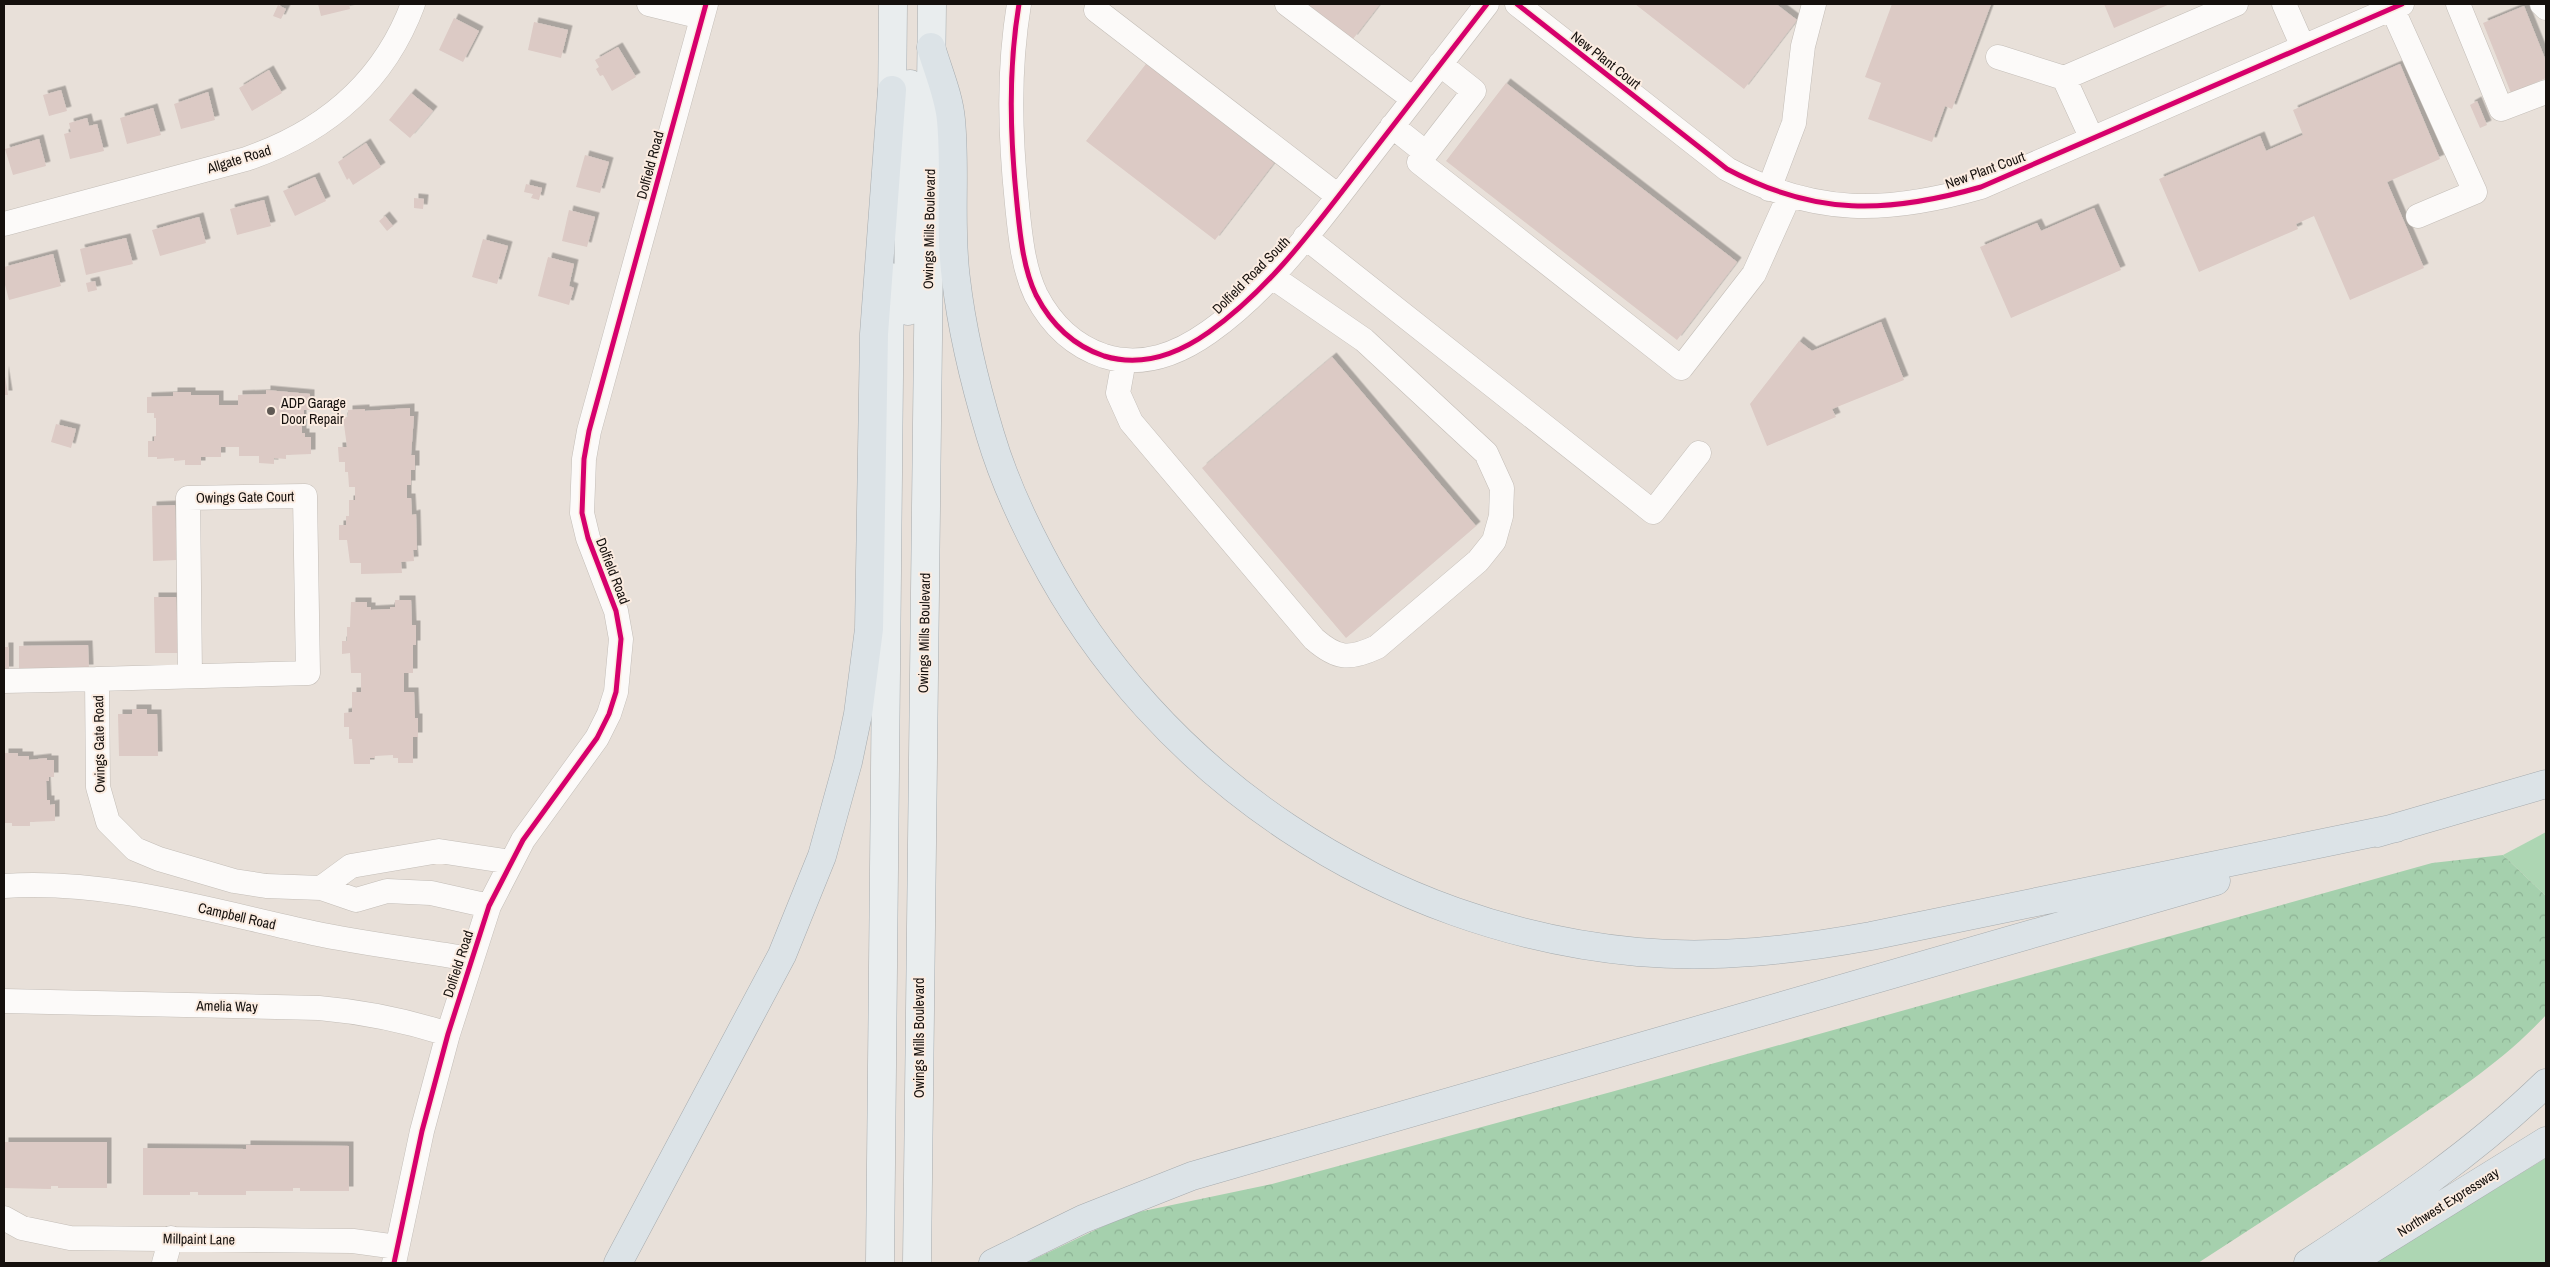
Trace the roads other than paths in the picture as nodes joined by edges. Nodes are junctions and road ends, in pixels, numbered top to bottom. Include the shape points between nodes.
1 (413, 4) edge
2 (650, 4) edge
3 (892, 4) edge
4 (910, 4) edge
5 (932, 4) edge
6 (1019, 4) edge
7 (1287, 4) edge
8 (1487, 4) edge
9 (1517, 4) edge
10 (1814, 4) edge
11 (2236, 4) edge
12 (2284, 4) edge
13 (2458, 4) edge
14 (2542, 4) edge
15 (2397, 6) edge
16 (2546, 8) edge
17 (704, 10) edge
18 (1096, 10) dead end
19 (931, 47) junction
20 (2303, 47) junction
21 (1998, 57) dead end
22 (1440, 64) junction
23 (2064, 78) junction
24 (892, 90) junction
25 (2546, 92) edge
26 (1413, 99) junction
27 (1392, 126) junction
28 (2092, 139) junction
29 (1426, 153) junction
30 (1779, 193) junction
31 (1338, 196) junction
32 (2418, 216) dead end
33 (4, 224) edge
34 (1305, 237) junction
35 (1271, 276) junction
36 (1124, 360) junction
37 (1699, 454) dead end
38 (924, 657) junction
39 (190, 675) junction
40 (97, 679) junction
41 (4, 681) edge
42 (2546, 784) edge
43 (2396, 828) junction
44 (386, 860) junction
45 (511, 862) junction
46 (4, 886) edge
47 (321, 888) junction
48 (387, 891) junction
49 (489, 906) junction
50 (470, 959) junction
51 (4, 1001) edge
52 (448, 1034) junction
53 (2546, 1083) edge
54 (2546, 1141) edge
55 (681, 1143) junction
56 (4, 1218) edge
57 (171, 1238) junction
58 (395, 1255) edge
59 (999, 1260) edge
60 (164, 1263) edge
61 (603, 1263) edge
62 (618, 1263) edge
63 (880, 1263) edge
64 (917, 1263) edge
65 (2308, 1263) edge
66 (2349, 1263) edge

1 - 33 street, Allgate Road via 406,24 391,48 359,90 337,111 280,147
2 - 17 street
3 - 24 main road
4 - 38 main road via 907,480
5 - 19 main road, Owings Mills Boulevard
6 - 36 street, Dolfield Road South via 1013,40 1010,124 1019,225 1027,271 1035,293 1058,328 1093,352
7 - 26 street
8 - 22 street, Dolfield Road South
9 - 30 street, New Plant Court via 1702,151 1727,169
10 - 30 street via 1803,46 1794,123
11 - 23 street
12 - 20 street
13 - 25 street via 2501,109
14 - 16 street
15 - 20 street, New Plant Court
15 - 32 street via 2475,192
17 - 45 street, Dolfield Road via 584,459 582,512 588,538 616,611 621,638 616,692 596,738
18 - 31 street
19 - 38 main road, Owings Mills Boulevard
19 - 43 highway via 951,118 952,230 956,280 967,344 991,439 1030,534 1091,637 1151,712 1196,757 1240,794 1288,829 1350,866 1435,904 1547,938 1640,952 1724,954 1814,946 1871,936
20 - 28 street, New Plant Court
21 - 23 street
22 - 26 street, Dolfield Road South
22 - 29 street via 1474,91
23 - 28 street
24 - 55 highway via 874,334 869,629 858,714 835,813 804,903 758,1003
24 - 63 main road
26 - 27 street, Dolfield Road South
27 - 29 street
27 - 31 street, Dolfield Road South
28 - 30 street, New Plant Court via 1980,187 1940,199 1863,207 1822,204
29 - 30 street via 1419,162 1681,368 1754,274
31 - 34 street, Dolfield Road South
34 - 35 street, Dolfield Road South
34 - 37 street via 1652,512
35 - 36 street, Dolfield Road South via 1234,312 1188,346 1146,361
35 - 36 street via 1364,340 1486,453 1502,488 1501,516 1494,541 1478,561 1377,647 1359,655 1340,656 1314,639 1131,422 1118,393
38 - 64 main road, Owings Mills Boulevard
39 - 39 street, Owings Gate Court via 308,673 305,496 188,498
39 - 40 street, Owings Gate Court
40 - 41 street, Owings Gate Road
40 - 47 street, Owings Gate Road via 98,787 108,822 119,835 159,859 234,881
42 - 43 highway
43 - 59 highway via 2053,930 1192,1176 1129,1199
44 - 45 street via 438,850
44 - 47 street via 351,866
44 - 48 street
45 - 49 street, Dolfield Road
46 - 50 street, Campbell Road via 43,884 101,888 315,933
47 - 48 street, Owings Gate Road via 356,900
48 - 49 street, Owings Gate Road via 431,893
49 - 50 street, Dolfield Road
50 - 52 street, Dolfield Road
51 - 52 street, Amelia Way via 336,1010 396,1018
52 - 58 street, Dolfield Road
53 - 65 highway via 2466,1154
54 - 66 highway, Northwest Expressway
55 - 61 highway
55 - 62 highway
56 - 57 street, Millpaint Lane via 22,1228 70,1238
57 - 58 street, Millpaint Lane via 353,1241
57 - 60 street

